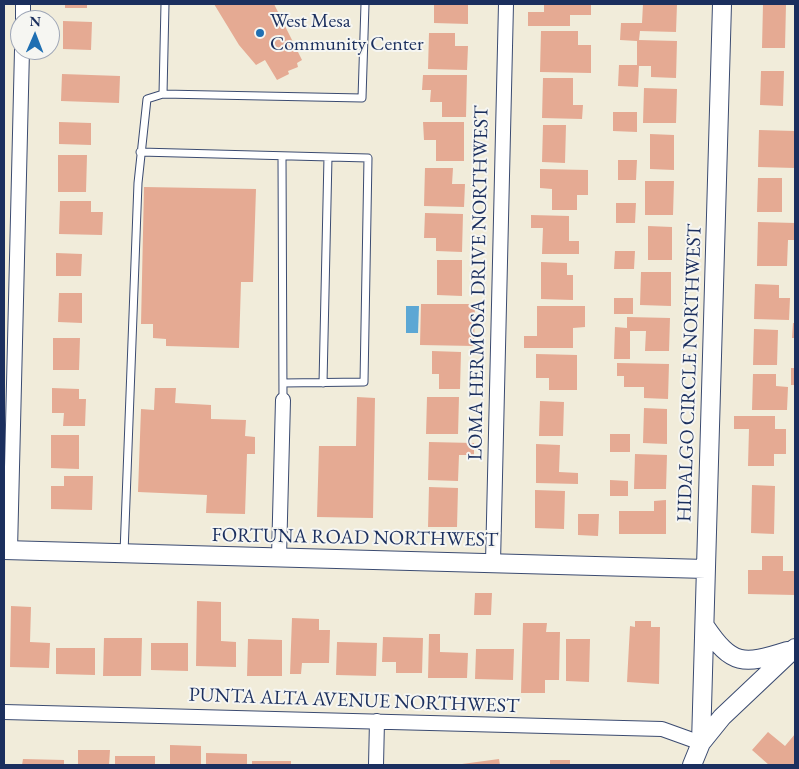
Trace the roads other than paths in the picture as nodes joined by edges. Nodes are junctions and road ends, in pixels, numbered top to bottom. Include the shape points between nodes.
1 (165, 4) edge
2 (365, 4) edge
3 (506, 4) edge
4 (722, 4) edge
5 (22, 60) edge
6 (163, 94) junction
7 (140, 152) junction
8 (282, 156) junction
9 (328, 157) junction
10 (283, 383) junction
11 (323, 383) junction
12 (283, 400) joint
13 (7, 550) edge
14 (124, 553) junction
15 (279, 557) junction
16 (493, 562) junction
17 (706, 569) junction
18 (705, 626) junction
19 (794, 649) edge
20 (4, 712) edge
21 (377, 721) junction
22 (701, 743) junction
23 (376, 765) edge
24 (692, 765) edge

1 - 6 lane
2 - 6 lane via 362,98
3 - 16 street, LOMA HERMOSA DRIVE NORTHWEST
4 - 17 street, HIDALGO CIRCLE NORTHWEST
5 - 13 street
6 - 7 lane via 147,99
7 - 8 lane
7 - 14 lane
8 - 9 lane
8 - 10 lane
9 - 11 lane
9 - 11 lane via 368,158 364,382
10 - 11 lane
10 - 12 lane
12 - 15 street
13 - 14 street, FORTUNA ROAD NORTHWEST
14 - 15 street, FORTUNA ROAD NORTHWEST
15 - 16 street, FORTUNA ROAD NORTHWEST
16 - 17 street, FORTUNA ROAD NORTHWEST
17 - 18 street, HIDALGO CIRCLE NORTHWEST
18 - 19 street via 728,654 745,661
18 - 22 street, HIDALGO CIRCLE NORTHWEST
19 - 22 street via 745,693
20 - 21 street, PUNTA ALTA AVENUE NORTHWEST
21 - 22 street, PUNTA ALTA AVENUE NORTHWEST via 662,729
21 - 23 street
22 - 24 street

